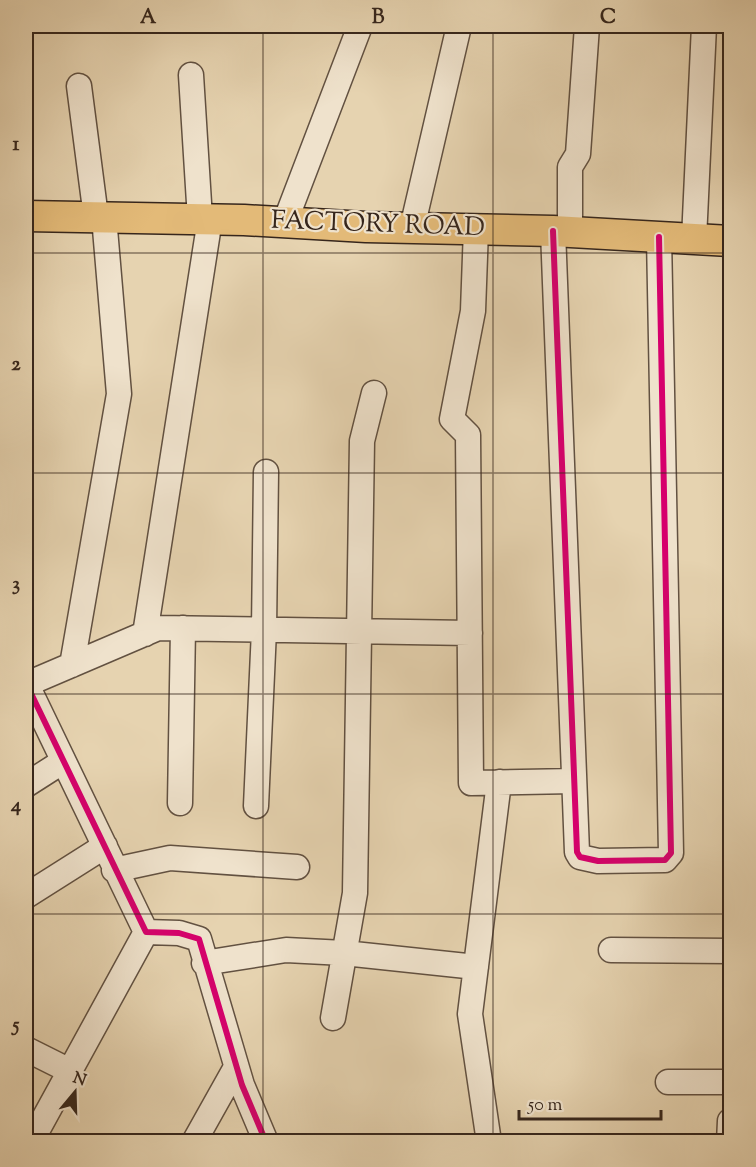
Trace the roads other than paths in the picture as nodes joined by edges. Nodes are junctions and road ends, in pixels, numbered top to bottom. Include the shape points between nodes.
1 (360, 26) edge
2 (459, 26) edge
3 (587, 26) edge
4 (704, 26) edge
5 (191, 75) dead end
6 (79, 86) dead end
7 (26, 216) edge
8 (100, 217) junction
9 (205, 219) junction
10 (285, 222) junction
11 (412, 228) junction
12 (476, 229) junction
13 (562, 231) junction
14 (659, 237) junction
15 (694, 238) junction
16 (730, 241) edge
17 (374, 393) dead end
18 (267, 472) dead end
19 (183, 628) junction
20 (264, 630) junction
21 (361, 632) junction
22 (470, 633) junction
23 (145, 634) junction
24 (72, 665) junction
25 (26, 684) edge
26 (62, 762) junction
27 (574, 781) junction
28 (499, 783) junction
29 (26, 785) edge
30 (180, 803) dead end
31 (256, 806) dead end
32 (105, 846) junction
33 (297, 867) dead end
34 (114, 870) junction
35 (26, 896) edge
36 (146, 933) junction
37 (611, 950) dead end
38 (730, 951) edge
39 (344, 953) junction
40 (204, 963) junction
41 (476, 967) junction
42 (333, 1018) dead end
43 (26, 1049) edge
44 (236, 1067) junction
45 (70, 1071) junction
46 (668, 1082) dead end
47 (730, 1082) edge
48 (730, 1121) edge
49 (31, 1142) edge
50 (194, 1142) edge
51 (266, 1142) edge
52 (489, 1142) edge
53 (729, 1142) edge

1 - 10 street
2 - 11 street
3 - 13 street via 578,154 570,167
4 - 15 street
5 - 9 street
6 - 8 street
7 - 8 main road, FACTORY ROAD
8 - 9 main road, FACTORY ROAD
8 - 24 street via 119,394
9 - 10 main road, FACTORY ROAD
9 - 23 street
10 - 11 main road, FACTORY ROAD
11 - 12 main road, FACTORY ROAD
12 - 13 main road, FACTORY ROAD
12 - 22 street via 473,311 452,419 468,435
13 - 14 main road, FACTORY ROAD
13 - 27 street
14 - 15 main road, FACTORY ROAD
14 - 27 street via 671,853 666,860 598,861 580,857
15 - 16 main road, FACTORY ROAD
17 - 21 street via 362,441
18 - 20 street
19 - 20 street
19 - 23 street via 158,628
19 - 30 street
20 - 21 street
20 - 31 street
21 - 22 street
21 - 39 street via 354,893
22 - 28 street via 471,783
23 - 24 street
24 - 25 street
25 - 26 street
26 - 29 street
26 - 32 street
27 - 28 street
28 - 41 street
32 - 34 street
32 - 35 street
33 - 34 street via 170,858
34 - 36 street
36 - 40 street via 199,939
36 - 45 street
37 - 38 street
39 - 40 street via 286,951
39 - 41 street
39 - 42 street
40 - 44 street
41 - 52 street via 470,1014
43 - 45 street
44 - 50 street
44 - 51 street
45 - 49 street
46 - 47 street
48 - 53 street

